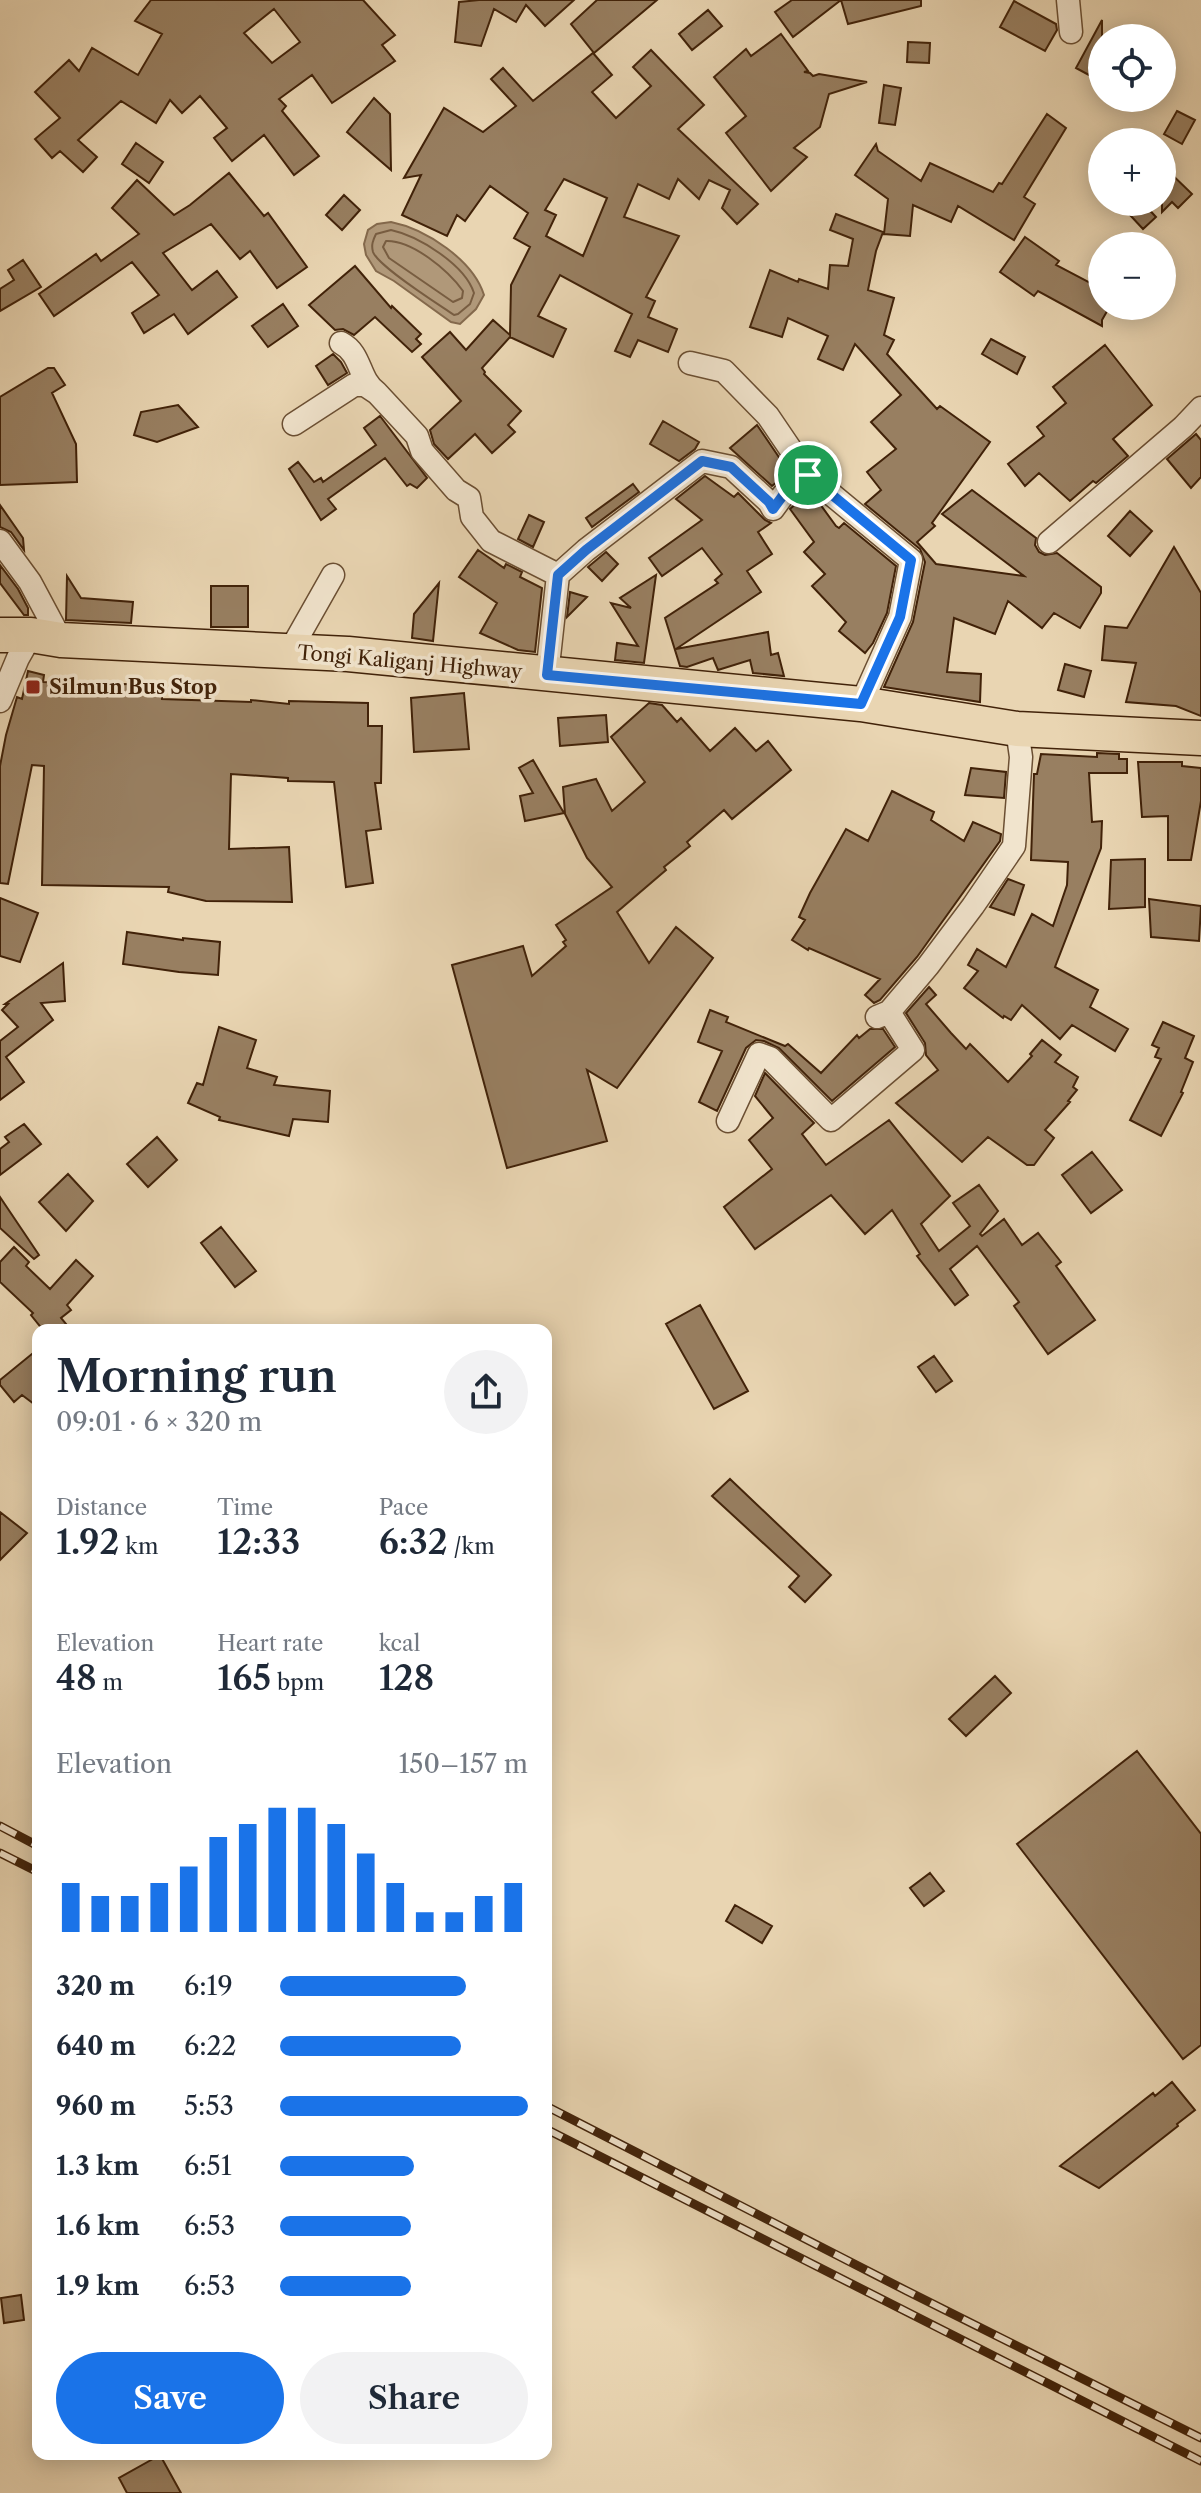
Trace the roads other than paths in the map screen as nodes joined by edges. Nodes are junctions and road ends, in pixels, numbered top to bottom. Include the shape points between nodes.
1 (1068, 0) edge
2 (1071, 32) dead end
3 (341, 343) dead end
4 (690, 363) dead end
5 (377, 393) junction
6 (1201, 408) edge
7 (294, 424) dead end
8 (808, 475) junction
9 (0, 541) edge
10 (1049, 542) dead end
11 (333, 575) dead end
12 (558, 575) junction
13 (30, 636) edge
14 (290, 651) junction
15 (547, 675) junction
16 (0, 701) edge
17 (861, 704) junction
18 (1017, 729) junction
19 (1201, 738) edge
20 (728, 1121) dead end

1 - 2 street
3 - 5 street via 351,348
4 - 8 street via 724,371 768,416
5 - 7 street via 354,385
5 - 12 street via 456,490 469,498 472,517 491,541
6 - 10 street
8 - 12 street via 773,509 731,467 702,461
8 - 17 street via 911,560 900,617
9 - 13 street via 30,582
11 - 14 street
12 - 15 street
13 - 14 main road, Tongi Kaliganj Highway
13 - 16 street
14 - 15 main road, Tongi Kaliganj Highway
15 - 17 main road, Tongi Kaliganj Highway
17 - 18 main road, Tongi Kaliganj Highway
18 - 19 main road, Tongi Kaliganj Highway
18 - 20 street via 1021,757 1014,846 973,906 883,1015 913,1050 831,1120 770,1058 759,1054

